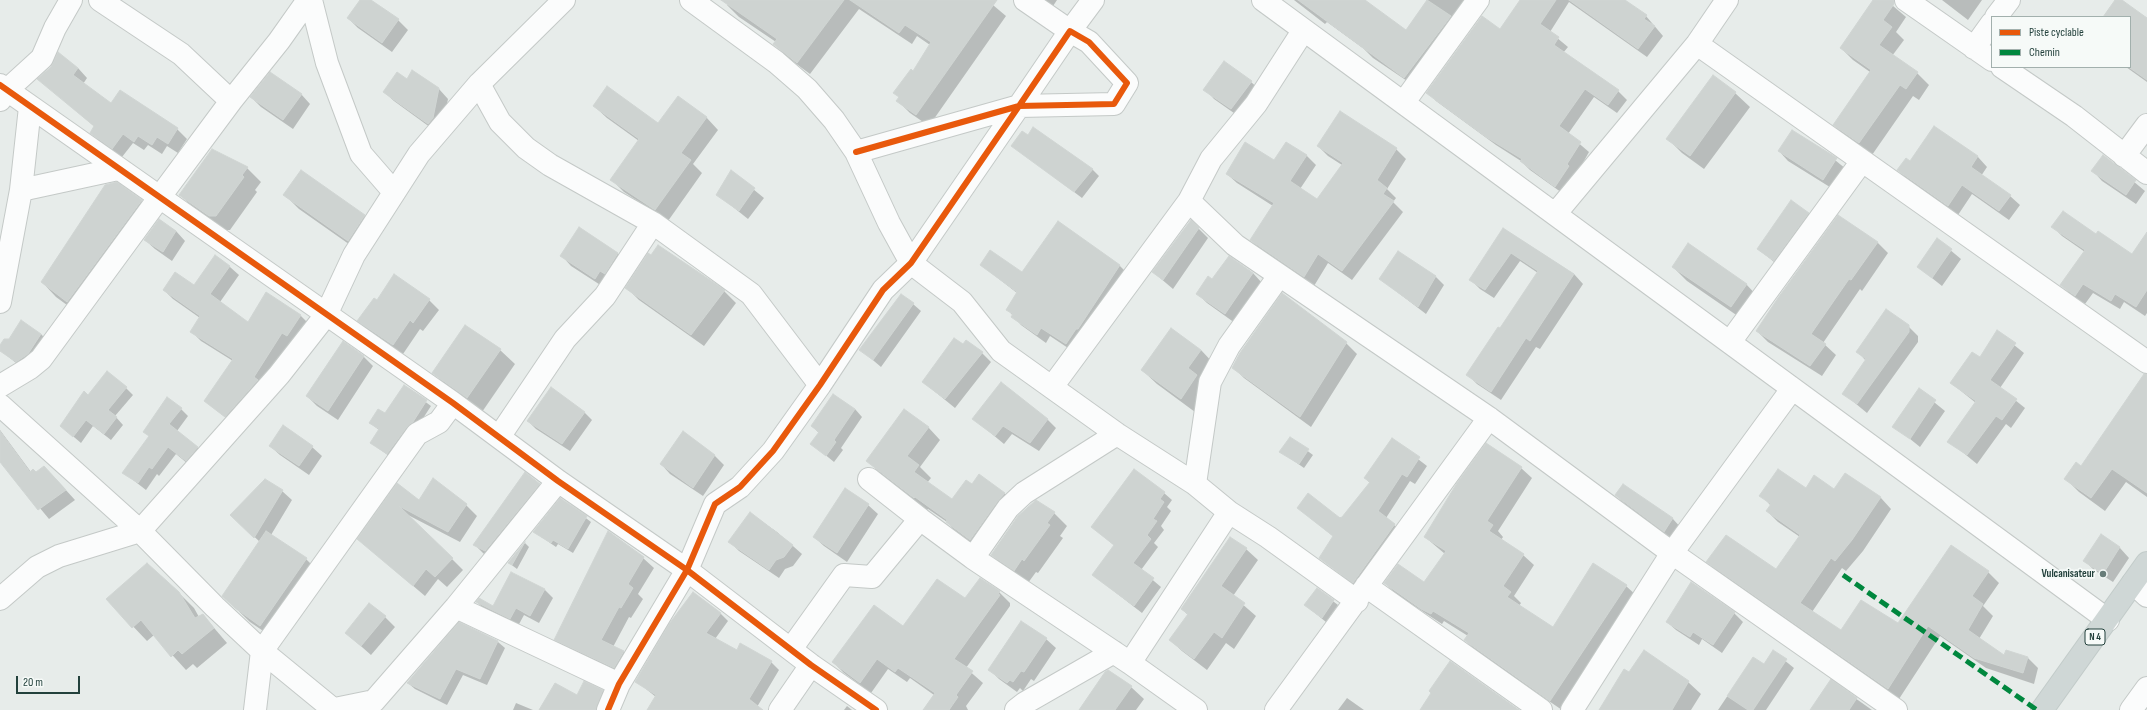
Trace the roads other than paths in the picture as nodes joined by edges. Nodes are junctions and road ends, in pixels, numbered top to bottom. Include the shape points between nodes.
1 (72, 0) edge
2 (100, 0) edge
3 (308, 0) edge
4 (311, 0) edge
5 (564, 0) edge
6 (691, 0) edge
7 (1025, 0) edge
8 (1092, 0) edge
9 (1263, 0) edge
10 (1478, 0) edge
11 (1906, 0) edge
12 (2009, 0) edge
13 (1725, 1) edge
14 (1997, 16) edge
15 (1991, 24) edge
16 (1070, 31) junction
17 (1303, 31) junction
18 (1697, 44) junction
19 (1974, 48) junction
20 (1991, 59) edge
21 (2003, 68) edge
22 (479, 84) junction
23 (2, 92) edge
24 (231, 101) junction
25 (1404, 102) junction
26 (1019, 106) junction
27 (30, 107) junction
28 (2147, 125) edge
29 (856, 152) junction
30 (2124, 156) junction
31 (1862, 161) junction
32 (118, 169) junction
33 (2147, 173) edge
34 (21, 190) junction
35 (394, 192) junction
36 (159, 198) junction
37 (1189, 201) junction
38 (1556, 213) junction
39 (652, 223) junction
40 (911, 263) junction
41 (1279, 276) junction
42 (0, 302) edge
43 (326, 316) junction
44 (1730, 342) junction
45 (2147, 362) edge
46 (820, 385) junction
47 (0, 386) edge
48 (1052, 387) junction
49 (1792, 389) junction
50 (453, 403) junction
51 (0, 405) edge
52 (1489, 418) junction
53 (1117, 434) junction
54 (499, 437) junction
55 (869, 479) dead end
56 (558, 481) junction
57 (1195, 484) junction
58 (1228, 512) junction
59 (920, 519) junction
60 (140, 531) junction
61 (1672, 553) junction
62 (973, 558) junction
63 (2147, 564) edge
64 (687, 570) junction
65 (2140, 589) edge
66 (1361, 593) junction
67 (0, 599) edge
68 (456, 607) junction
69 (2108, 620) junction
70 (791, 649) junction
71 (262, 651) junction
72 (1122, 658) junction
73 (811, 665) junction
74 (619, 684) junction
75 (2147, 688) edge
76 (255, 710) edge
77 (332, 710) edge
78 (608, 710) edge
79 (780, 710) edge
80 (876, 710) edge
81 (1016, 710) edge
82 (1196, 710) edge
83 (1276, 710) edge
84 (1541, 710) edge
85 (1572, 710) edge
86 (1896, 710) edge
87 (2042, 710) edge
88 (2131, 710) edge

1 - 23 street via 55,28 42,58
2 - 24 street via 181,54
3 - 24 street
4 - 35 street via 327,63 361,154
5 - 22 street
6 - 29 street via 807,88
7 - 16 street
8 - 16 street
9 - 17 street
10 - 25 street
11 - 19 street
12 - 14 street
13 - 18 street
15 - 19 street
16 - 26 street
16 - 26 street via 1089,42 1127,83 1114,104
17 - 25 street
17 - 37 street via 1256,104 1211,159
18 - 31 street
18 - 38 street
19 - 20 street
21 - 30 street via 2074,116
22 - 35 street via 419,154
22 - 39 street via 500,122 526,148 550,165
23 - 27 street
24 - 36 street
25 - 38 street
26 - 29 street
26 - 40 street
27 - 32 street
27 - 34 street
28 - 30 street
29 - 40 street
30 - 33 street
31 - 44 street
31 - 45 street
32 - 34 street
32 - 36 street
34 - 42 street
35 - 43 street via 354,255
36 - 43 street
36 - 47 street via 41,359
37 - 41 street via 1235,245
37 - 48 street
38 - 44 street
39 - 46 street via 751,294
39 - 54 street via 605,296 564,339
40 - 46 street via 884,290
40 - 48 street via 962,302 1001,351
41 - 52 street via 1342,316
41 - 57 street via 1229,346 1210,382
43 - 50 street
43 - 60 street via 279,375
44 - 49 street
46 - 64 street via 773,451 740,487 715,504
48 - 53 street
49 - 61 street
49 - 69 street
50 - 54 street
50 - 71 street via 439,422 417,434
51 - 60 street
52 - 61 street
52 - 66 street
53 - 57 street
53 - 62 street via 1024,493 1008,508
54 - 56 street
55 - 59 street
56 - 64 street
56 - 68 street
57 - 58 street
58 - 66 street
58 - 72 street
59 - 62 street
59 - 70 street via 872,578 844,575
60 - 67 street via 59,556 37,567
60 - 71 street
61 - 85 street
61 - 86 street
62 - 72 street
63 - 65 main road, N 4
64 - 70 street
64 - 74 street
65 - 69 main road, N 4
66 - 83 street
66 - 84 street
68 - 74 street
68 - 77 street via 374,701
69 - 87 main road, N 4
70 - 73 street
71 - 76 street
71 - 77 street
72 - 81 street via 1025,703
72 - 82 street
73 - 79 street
73 - 80 street
74 - 78 street
75 - 88 street

